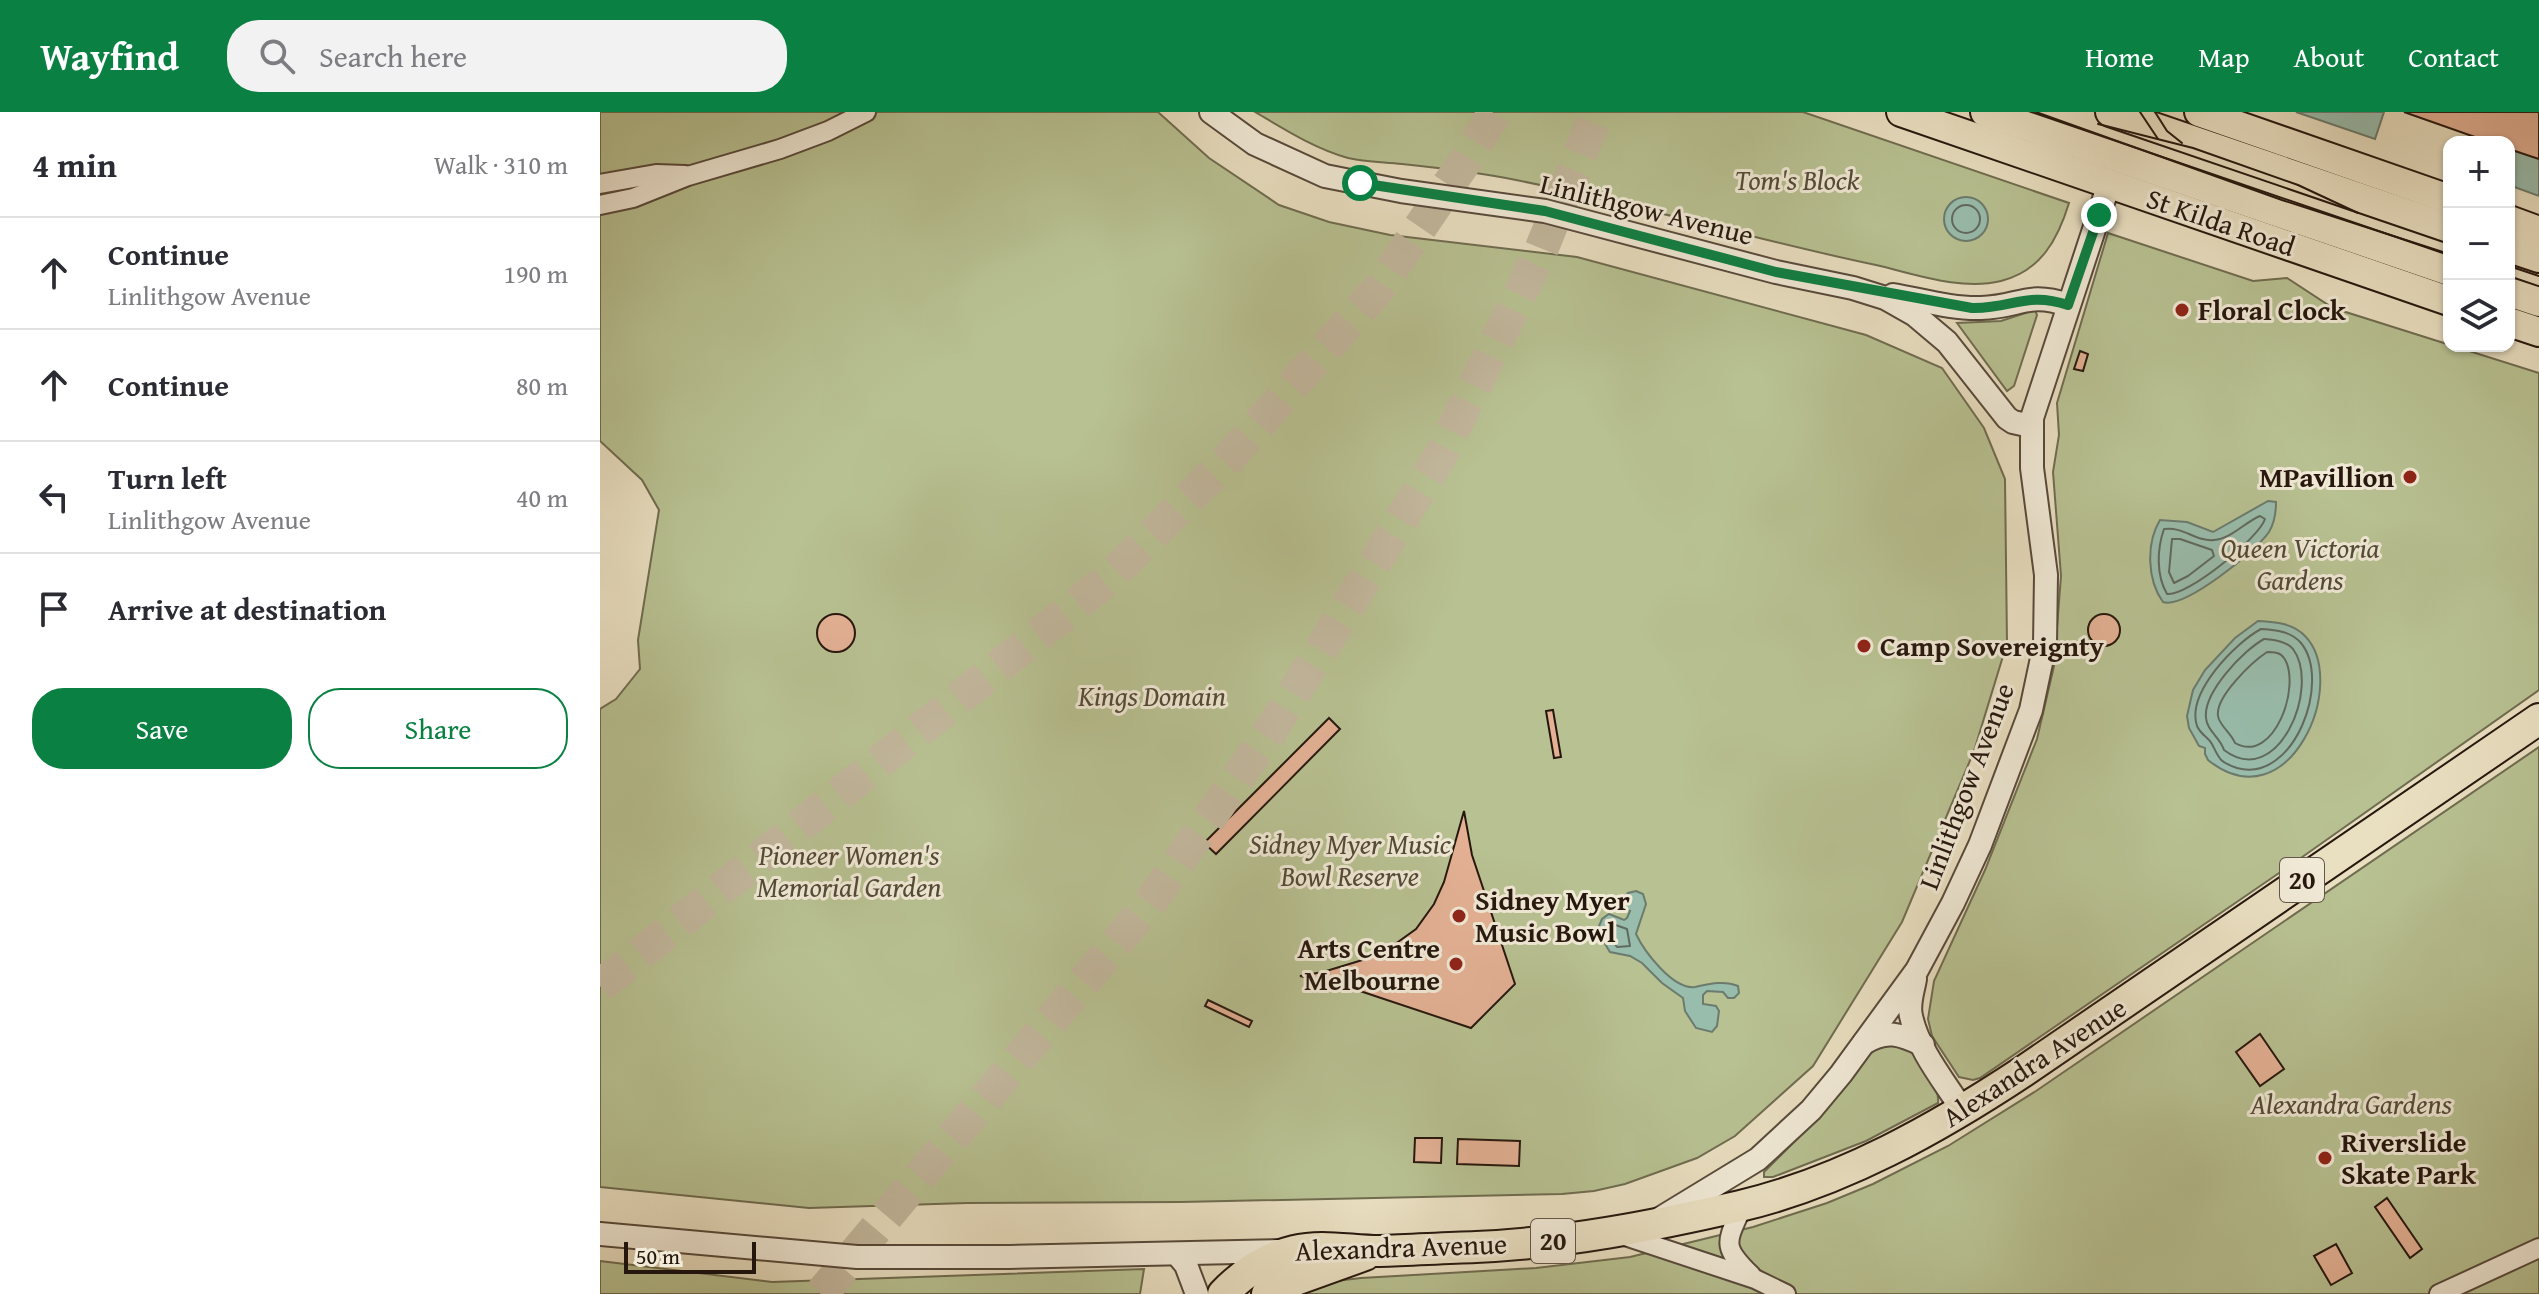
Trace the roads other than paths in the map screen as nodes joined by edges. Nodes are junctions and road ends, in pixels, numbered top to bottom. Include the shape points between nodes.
1 (866, 112) edge
2 (1211, 112) edge
3 (1901, 112) edge
4 (1985, 112) edge
5 (2199, 112) edge
6 (2129, 115) edge
7 (2118, 156) junction
8 (688, 176) junction
9 (600, 184) edge
10 (2109, 184) junction
11 (2443, 197) edge
12 (600, 205) edge
13 (2515, 222) edge
14 (2443, 226) edge
15 (2539, 231) edge
16 (2515, 250) edge
17 (2539, 258) edge
18 (2443, 269) edge
19 (1853, 288) junction
20 (2515, 294) edge
21 (2443, 299) edge
22 (2539, 302) edge
23 (2068, 305) junction
24 (2515, 324) edge
25 (2539, 332) edge
26 (2031, 426) junction
27 (2539, 719) edge
28 (1917, 970) junction
29 (1863, 1044) junction
30 (1923, 1045) junction
31 (1963, 1111) junction
32 (1743, 1205) junction
33 (1648, 1225) junction
34 (1616, 1232) junction
35 (600, 1234) edge
36 (1309, 1248) junction
37 (2539, 1248) edge
38 (1378, 1251) junction
39 (1177, 1254) junction
40 (1755, 1279) junction
41 (1197, 1294) edge
42 (1223, 1294) edge
43 (1267, 1294) edge
44 (1786, 1294) edge
45 (2439, 1294) edge

1 - 8 street via 780,149
2 - 19 street, Linlithgow Avenue via 1255,144 1325,176 1545,211
3 - 10 main road, St Kilda Road
4 - 7 main road, St Kilda Road
5 - 11 main road
6 - 7 main road
6 - 14 main road
7 - 10 main road
7 - 18 main road, St Kilda Road
8 - 9 street via 656,174
8 - 12 street
10 - 21 main road, St Kilda Road
10 - 23 street, Linlithgow Avenue
13 - 15 main road
16 - 17 main road
19 - 23 street via 1972,308 2040,298
19 - 26 street, Linlithgow Avenue via 1894,302 1928,324 2007,418
20 - 22 main road
23 - 26 street, Linlithgow Avenue
24 - 25 main road
26 - 28 street, Linlithgow Avenue via 2033,486 2046,575 2041,669 1980,845
27 - 31 highway, Alexandra Avenue / 20
28 - 29 street, Linlithgow Avenue
28 - 30 street, Linlithgow Avenue via 1910,1005
29 - 30 street via 1892,1033
29 - 33 street, Linlithgow Avenue via 1811,1110 1770,1150
30 - 31 street, Linlithgow Avenue
31 - 32 highway, Alexandra Avenue / 20 via 1842,1170
32 - 33 highway, Alexandra Avenue / 20
32 - 40 street via 1728,1247
33 - 34 highway, Alexandra Avenue / 20
34 - 38 highway, Alexandra Avenue / 20 via 1518,1244
34 - 40 street
35 - 39 street, Alexandra Avenue via 857,1257
36 - 38 highway, Alexandra Avenue / 20
36 - 39 street, Alexandra Avenue
36 - 42 highway, 20 via 1261,1263
37 - 45 street
38 - 43 highway, 20
39 - 41 street
40 - 44 street

